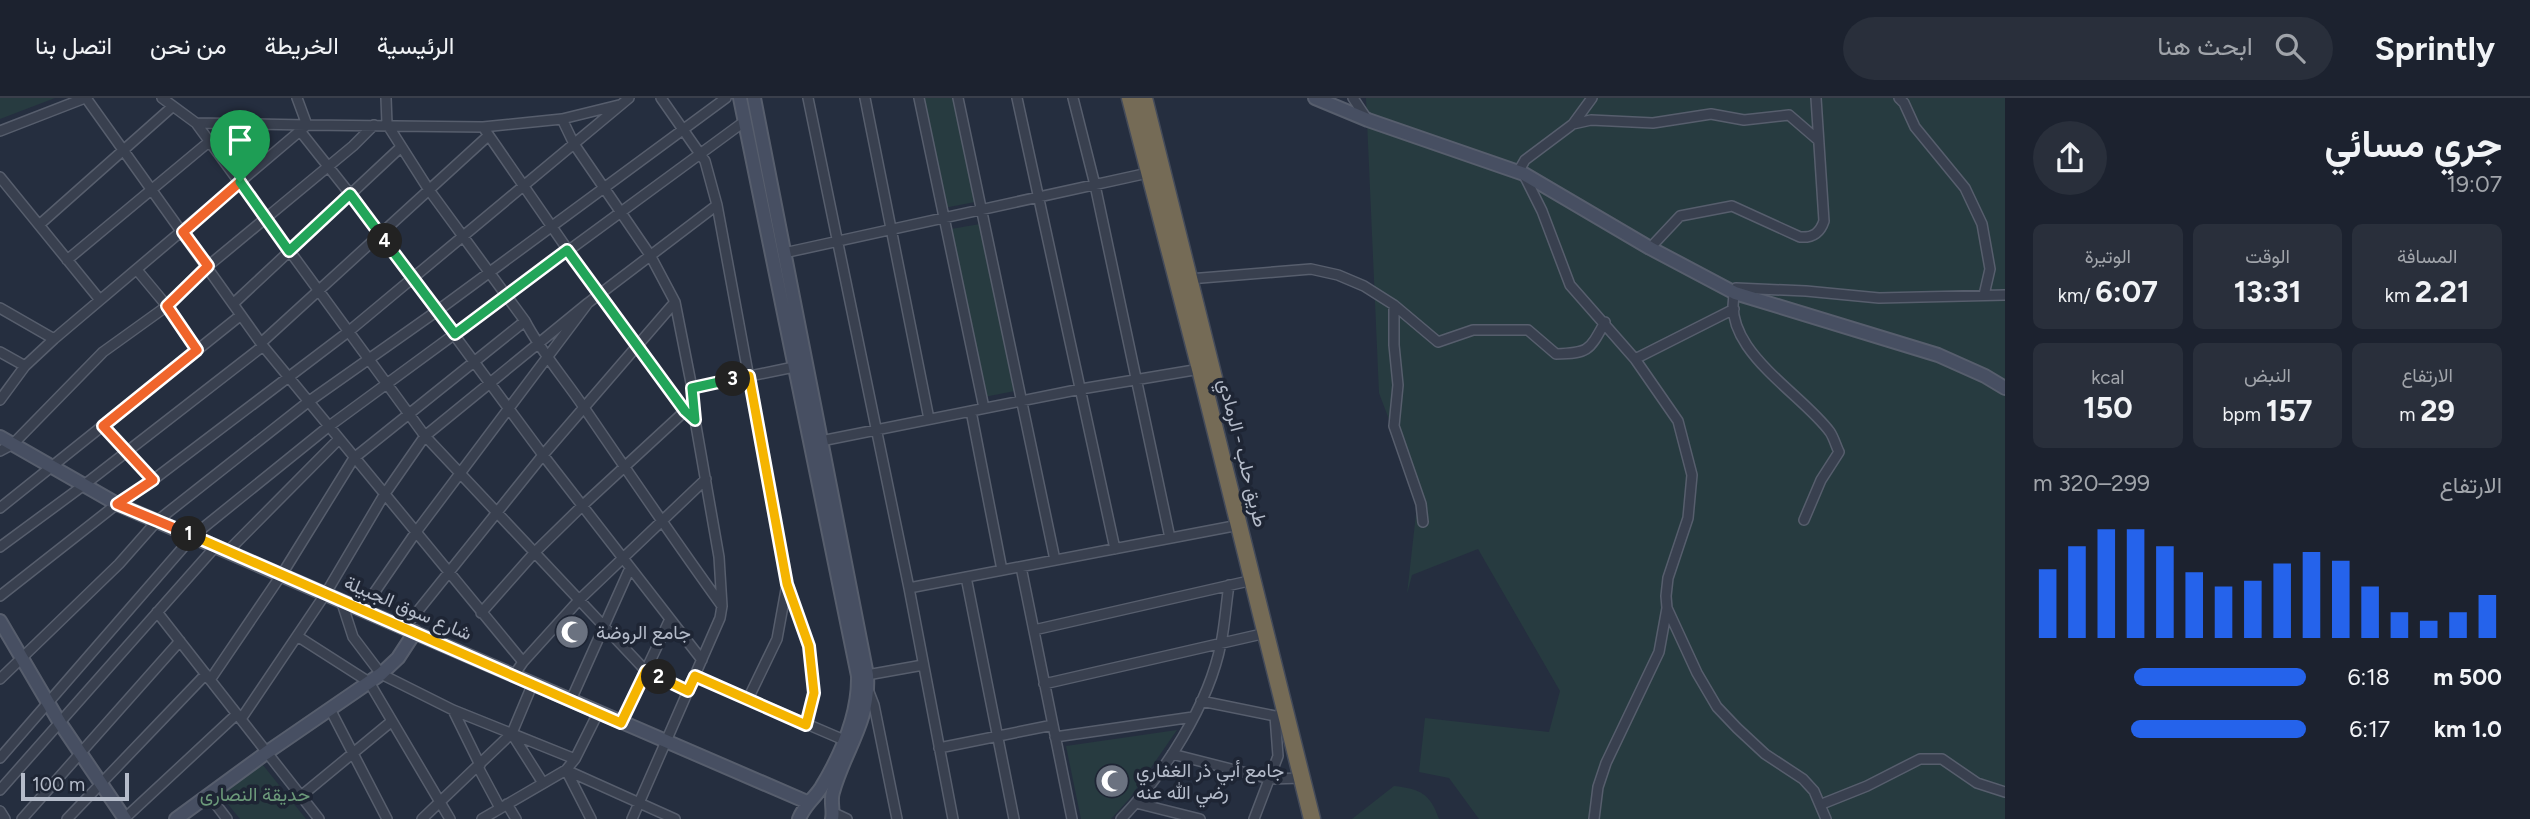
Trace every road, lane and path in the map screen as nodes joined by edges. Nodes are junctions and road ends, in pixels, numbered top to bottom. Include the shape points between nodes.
1 (85, 98) edge
2 (162, 98) edge
3 (297, 98) edge
4 (386, 98) edge
5 (661, 98) edge
6 (726, 98) edge
7 (740, 98) edge
8 (754, 98) edge
9 (808, 98) edge
10 (865, 98) edge
11 (919, 98) edge
12 (958, 98) edge
13 (1017, 98) edge
14 (1073, 98) edge
15 (1130, 98) edge
16 (1144, 98) edge
17 (1315, 98) edge
18 (1353, 98) edge
19 (1592, 98) edge
20 (1816, 98) edge
21 (1899, 98) edge
22 (625, 101) edge
23 (172, 107) junction
24 (562, 118) junction
25 (1368, 120) junction
26 (745, 121) junction
27 (196, 122) junction
28 (387, 124) junction
29 (1573, 124) junction
30 (374, 125) junction
31 (303, 128) junction
32 (0, 131) edge
33 (486, 131) junction
34 (684, 131) junction
35 (210, 141) junction
36 (1818, 141) junction
37 (574, 144) junction
38 (401, 146) junction
39 (123, 150) junction
40 (701, 155) junction
41 (328, 166) junction
42 (1148, 173) junction
43 (1521, 173) junction
44 (0, 177) edge
45 (240, 182) junction
46 (524, 185) junction
47 (1095, 185) junction
48 (604, 188) junction
49 (152, 190) junction
50 (429, 190) junction
51 (350, 194) junction
52 (1039, 197) junction
53 (717, 205) junction
54 (982, 209) junction
55 (621, 213) junction
56 (265, 217) junction
57 (944, 218) junction
58 (39, 225) junction
59 (554, 226) junction
60 (893, 229) junction
61 (183, 232) junction
62 (380, 234) junction
63 (464, 235) junction
64 (839, 241) junction
65 (1650, 248) junction
66 (567, 250) junction
67 (289, 251) junction
68 (784, 253) junction
69 (650, 256) junction
70 (67, 260) junction
71 (208, 266) junction
72 (136, 270) junction
73 (489, 272) junction
74 (412, 278) junction
75 (1189, 279) junction
76 (318, 290) junction
77 (1735, 293) junction
78 (599, 295) junction
79 (1984, 295) junction
80 (2005, 295) edge
81 (508, 296) junction
82 (100, 300) junction
83 (675, 302) junction
84 (234, 303) junction
85 (588, 303) junction
86 (1394, 305) junction
87 (167, 306) junction
88 (0, 308) edge
89 (1734, 309) junction
90 (437, 311) junction
91 (241, 315) junction
92 (525, 321) junction
93 (1605, 322) junction
94 (348, 332) junction
95 (455, 334) junction
96 (54, 339) junction
97 (262, 344) junction
98 (537, 344) junction
99 (638, 347) junction
100 (197, 350) junction
101 (0, 352) edge
102 (548, 356) junction
103 (1635, 359) junction
104 (369, 360) junction
105 (475, 361) junction
106 (25, 366) junction
107 (794, 367) junction
108 (1200, 369) junction
109 (749, 376) junction
110 (288, 378) junction
111 (1137, 379) junction
112 (489, 381) junction
113 (387, 385) junction
114 (692, 388) junction
115 (2005, 388) edge
116 (1081, 389) junction
117 (2, 394) edge
118 (1023, 400) junction
119 (308, 402) junction
120 (510, 408) junction
121 (584, 408) junction
122 (984, 408) junction
123 (685, 411) junction
124 (971, 411) junction
125 (408, 414) junction
126 (929, 419) junction
127 (695, 420) junction
128 (103, 426) junction
129 (328, 427) junction
130 (876, 430) junction
131 (425, 436) junction
132 (0, 437) edge
133 (339, 439) junction
134 (821, 441) junction
135 (12, 444) junction
136 (0, 451) edge
137 (127, 452) junction
138 (543, 455) junction
139 (354, 458) junction
140 (53, 467) junction
141 (625, 469) junction
142 (461, 474) junction
143 (706, 479) junction
144 (153, 480) junction
145 (84, 485) junction
146 (384, 495) junction
147 (117, 504) junction
148 (582, 506) junction
149 (0, 508) edge
150 (497, 512) junction
151 (1804, 520) dead end
152 (158, 521) junction
153 (1423, 522) dead end
154 (661, 523) junction
155 (1239, 525) junction
156 (416, 532) junction
157 (193, 536) junction
158 (1170, 538) junction
159 (0, 547) edge
160 (222, 549) junction
161 (1115, 549) junction
162 (535, 552) junction
163 (623, 560) junction
164 (1055, 560) junction
165 (1021, 567) junction
166 (630, 568) junction
167 (1002, 570) junction
168 (448, 573) junction
169 (281, 574) junction
170 (966, 577) junction
171 (1253, 580) junction
172 (787, 584) junction
173 (1229, 585) junction
174 (909, 588) junction
175 (326, 593) junction
176 (0, 596) edge
177 (580, 599) junction
178 (341, 600) junction
179 (722, 606) junction
180 (1667, 608) junction
181 (363, 609) junction
182 (157, 612) junction
183 (481, 613) junction
184 (670, 619) junction
185 (0, 621) edge
186 (604, 624) junction
187 (410, 630) junction
188 (1034, 630) junction
189 (1266, 633) junction
190 (297, 636) junction
191 (180, 641) junction
192 (1221, 644) junction
193 (22, 658) junction
194 (702, 660) junction
195 (523, 662) junction
196 (923, 665) junction
197 (646, 671) junction
198 (381, 674) junction
199 (514, 675) junction
200 (867, 675) junction
201 (695, 676) junction
202 (208, 677) junction
203 (0, 679) edge
204 (369, 682) junction
205 (533, 683) junction
206 (1044, 684) junction
207 (688, 691) junction
208 (869, 692) junction
209 (748, 699) junction
210 (571, 700) junction
211 (1201, 701) junction
212 (48, 702) junction
213 (330, 709) junction
214 (453, 710) junction
215 (598, 713) junction
216 (1281, 715) junction
217 (239, 716) junction
218 (1193, 717) junction
219 (392, 721) junction
220 (60, 723) junction
221 (621, 723) junction
222 (806, 725) junction
223 (1052, 726) junction
224 (512, 733) junction
225 (1055, 737) junction
226 (998, 738) junction
227 (844, 740) junction
228 (665, 742) junction
229 (939, 748) junction
230 (82, 753) junction
231 (266, 753) junction
232 (354, 754) junction
233 (1172, 754) junction
234 (0, 758) edge
235 (575, 759) junction
236 (479, 766) junction
237 (566, 770) junction
238 (1302, 778) junction
239 (1270, 779) junction
240 (543, 783) junction
241 (102, 784) junction
242 (0, 790) edge
243 (2005, 792) edge
244 (208, 794) junction
245 (301, 796) junction
246 (811, 799) junction
247 (640, 802) junction
248 (440, 803) junction
249 (1136, 803) junction
250 (1822, 804) junction
251 (504, 806) junction
252 (0, 811) edge
253 (832, 812) edge
254 (5, 819) edge
255 (22, 819) edge
256 (67, 819) edge
257 (125, 819) edge
258 (176, 819) edge
259 (227, 819) edge
260 (320, 819) edge
261 (387, 819) edge
262 (422, 819) edge
263 (450, 819) edge
264 (482, 819) edge
265 (516, 819) edge
266 (591, 819) edge
267 (632, 819) edge
268 (675, 819) edge
269 (799, 819) edge
270 (847, 819) edge
271 (897, 819) edge
272 (953, 819) edge
273 (1014, 819) edge
274 (1072, 819) edge
275 (1121, 819) edge
276 (1200, 819) edge
277 (1254, 819) edge
278 (1312, 819) edge
279 (1323, 819) edge
280 (1594, 819) edge
281 (1826, 819) edge

1 - 32 street
1 - 39 street
2 - 23 street
3 - 31 street
4 - 28 street
5 - 34 street
6 - 34 street
7 - 26 street
8 - 68 street
9 - 64 street
10 - 60 street
11 - 57 street
12 - 54 street
13 - 52 street
14 - 47 street
15 - 42 highway, طريق حلب - الرمادي
16 - 75 highway, طريق حلب - الرمادي
17 - 25 street
18 - 25 street
19 - 29 street
20 - 36 street
21 - 79 street via 1915,127 1965,188 1982,224 1990,269
22 - 24 street
22 - 37 street
23 - 27 street
23 - 39 street
24 - 33 street
24 - 37 street
25 - 43 street
26 - 40 street
26 - 107 street
27 - 31 street
27 - 35 street
28 - 30 street
28 - 33 street
28 - 38 street
29 - 36 street via 1591,120 1653,122 1711,114 1744,120 1789,115
29 - 43 street via 1525,160
30 - 31 street
30 - 41 street
31 - 41 street
31 - 45 street
33 - 46 street
33 - 50 street
34 - 40 street
34 - 48 street
35 - 45 street
35 - 49 street
36 - 65 street via 1824,221 1818,233 1800,237 1732,206 1680,216
37 - 46 street
37 - 48 street
38 - 50 street
38 - 51 street
39 - 49 street
39 - 58 street
40 - 53 street
40 - 55 street
41 - 51 street
41 - 56 street
42 - 47 street
42 - 108 highway, طريق حلب - الرمادي
43 - 65 street
43 - 93 street via 1542,211 1570,285
44 - 58 street
45 - 56 street
45 - 61 street
46 - 59 street
46 - 63 street
47 - 52 street
47 - 111 street
48 - 55 street
48 - 59 street
49 - 61 street
49 - 70 street
50 - 62 street
50 - 63 street
51 - 62 street
51 - 67 street
52 - 54 street
52 - 116 street
53 - 69 street
53 - 109 street
54 - 57 street
54 - 118 street
55 - 66 street
55 - 69 street
56 - 67 street
56 - 71 street
57 - 60 street
57 - 122 street
58 - 70 street
59 - 66 street
59 - 73 street
60 - 64 street
60 - 126 street
61 - 71 street
61 - 72 street
62 - 74 street
62 - 76 street
63 - 73 street
63 - 74 street
64 - 68 street
64 - 130 street
65 - 77 street
66 - 78 street
66 - 81 street
67 - 76 street
67 - 84 street
68 - 134 street
69 - 78 street
69 - 83 street
70 - 82 street
71 - 84 street
71 - 87 street
72 - 82 street
72 - 87 street
73 - 81 street
73 - 90 street
74 - 90 street
74 - 94 street
75 - 86 street via 1311,269 1364,286
75 - 279 highway, طريق حلب - الرمادي
76 - 94 street
76 - 97 street
77 - 79 street via 1736,288 1879,298
77 - 89 street
77 - 115 street via 1938,355
78 - 85 street
78 - 99 street
79 - 80 street
81 - 92 street
81 - 95 street
82 - 96 street
83 - 99 street
83 - 114 street
84 - 91 street
85 - 98 street
85 - 102 street
86 - 93 street via 1438,342 1473,330 1528,330 1556,354 1581,353 1593,345
86 - 153 street via 1398,385 1394,426 1422,505
87 - 100 street
87 - 135 street via 103,352
88 - 96 street
89 - 103 street
89 - 151 street via 1749,349 1831,433 1839,452
90 - 95 street
90 - 104 street
91 - 97 street
91 - 100 street
92 - 98 street
92 - 105 street
93 - 103 street
94 - 104 street
94 - 110 street
95 - 105 street
95 - 113 street
96 - 106 street
97 - 110 street
97 - 137 street
98 - 102 street
98 - 112 street
99 - 121 street
99 - 123 street
100 - 128 street
101 - 106 street
102 - 120 street
102 - 121 street
103 - 180 street via 1678,421 1692,475 1688,518 1668,578
104 - 113 street
104 - 119 street
105 - 112 street
105 - 125 street
106 - 117 street
107 - 109 street
107 - 227 street via 858,676 855,707
108 - 111 street
108 - 155 highway, طريق حلب - الرمادي
109 - 114 street
109 - 172 street
110 - 119 street
110 - 144 street
111 - 116 street
111 - 158 street
112 - 120 street
112 - 131 street
113 - 125 street
113 - 129 street
114 - 127 street
116 - 118 street
116 - 161 street
118 - 122 street
118 - 164 street
119 - 129 street
119 - 152 street
120 - 138 street
120 - 142 street
121 - 138 street
121 - 141 street
122 - 124 street
123 - 127 street
123 - 141 street
124 - 126 street
124 - 167 street
125 - 131 street
125 - 139 street
126 - 130 street
127 - 143 street
128 - 137 street
128 - 140 street
129 - 133 street
129 - 157 street
130 - 134 street
130 - 174 street
131 - 142 street
131 - 146 street
132 - 135 street, شارع سوق الجبيلة
133 - 139 street
133 - 160 street
134 - 200 street
135 - 136 street
135 - 140 street, شارع سوق الجبيلة
137 - 144 street
137 - 145 street
138 - 148 street
138 - 150 street
139 - 146 street
139 - 169 street
140 - 145 street, شارع سوق الجبيلة
140 - 149 street
141 - 148 street
141 - 154 street
142 - 150 street
142 - 156 street
143 - 154 street
143 - 179 street
144 - 147 street
145 - 147 street, شارع سوق الجبيلة
145 - 159 street
146 - 156 street
146 - 175 street
147 - 152 street, شارع سوق الجبيلة
147 - 176 street
148 - 162 street
148 - 163 street
150 - 162 street
150 - 168 street
152 - 157 street, شارع سوق الجبيلة
152 - 193 street
154 - 163 street
154 - 179 street
155 - 158 street
155 - 171 highway, طريق حلب - الرمادي
156 - 168 street
156 - 181 street
157 - 160 street, شارع سوق الجبيلة
157 - 212 street
158 - 161 street
160 - 169 street, شارع سوق الجبيلة
160 - 182 street
161 - 164 street
162 - 177 street
162 - 183 street
163 - 166 street
163 - 177 street
164 - 165 street
165 - 167 street
165 - 188 street
166 - 184 street
166 - 186 street
167 - 170 street
168 - 183 street
168 - 187 street
169 - 175 street, شارع سوق الجبيلة
169 - 202 street
170 - 174 street
170 - 226 street
171 - 173 street
171 - 189 highway, طريق حلب - الرمادي
172 - 209 street via 777,639
172 - 222 street via 809,646 814,693
173 - 188 street
173 - 192 street
174 - 196 street
175 - 178 street, شارع سوق الجبيلة
175 - 190 street
177 - 186 street
177 - 195 street
178 - 181 street, شارع سوق الجبيلة
178 - 198 street via 353,637
179 - 194 street
180 - 250 street via 1717,707 1765,754 1802,779
180 - 280 street via 1659,652 1606,763
181 - 187 street, شارع سوق الجبيلة
182 - 191 street
182 - 220 street
183 - 195 street
184 - 194 street
184 - 197 street
185 - 193 street
186 - 197 street
186 - 210 street
187 - 198 street via 398,658
187 - 199 street, شارع سوق الجبيلة
188 - 206 street
189 - 192 street
189 - 216 highway, طريق حلب - الرمادي
190 - 204 street
190 - 217 street
191 - 202 street
191 - 230 street
192 - 206 street
192 - 211 street
193 - 203 street
193 - 212 street
194 - 201 street
195 - 199 street
196 - 200 street
196 - 229 street
197 - 207 street
197 - 221 street
198 - 204 street
198 - 214 street
199 - 205 street, شارع سوق الجبيلة
200 - 208 street
201 - 207 street
201 - 209 street
202 - 217 street
202 - 241 street
204 - 213 street
204 - 219 street
205 - 210 street, شارع سوق الجبيلة
205 - 224 street
206 - 223 street
207 - 228 street
208 - 253 street via 862,722 832,793
208 - 271 street
209 - 222 street
210 - 215 street, شارع سوق الجبيلة
211 - 216 street
211 - 218 street
212 - 220 street
212 - 234 street
213 - 231 street
213 - 232 street
214 - 224 street
214 - 236 street
215 - 221 street, شارع سوق الجبيلة
215 - 235 street
216 - 238 highway, طريق حلب - الرمادي
216 - 239 street via 1279,755
217 - 231 street
217 - 257 street
218 - 225 street
218 - 233 street
219 - 232 street
219 - 248 street
220 - 230 street
220 - 242 street
221 - 228 street, شارع سوق الجبيلة
222 - 227 street
223 - 225 street
223 - 226 street
224 - 235 street
224 - 236 street
224 - 240 street
225 - 274 street
226 - 229 street
226 - 273 street
227 - 246 street
228 - 246 street, شارع سوق الجبيلة
228 - 247 street
229 - 272 street
230 - 241 street
230 - 255 street
231 - 244 street
231 - 245 street
232 - 245 street
232 - 261 street
233 - 239 street
233 - 249 street
235 - 237 street
236 - 248 street
236 - 251 street
237 - 240 street
237 - 247 street
237 - 266 street
238 - 239 street
238 - 278 highway, طريق حلب - الرمادي
239 - 277 street
240 - 251 street
241 - 256 street
241 - 257 street
243 - 250 street via 1977,783 1942,759 1920,759
244 - 258 street
244 - 259 street
245 - 260 street
246 - 253 street, شارع سوق الجبيلة
246 - 269 street
247 - 267 street
247 - 268 street
248 - 262 street
248 - 263 street
249 - 275 street
249 - 276 street
250 - 281 street
251 - 264 street
251 - 265 street
252 - 254 street
253 - 270 street

